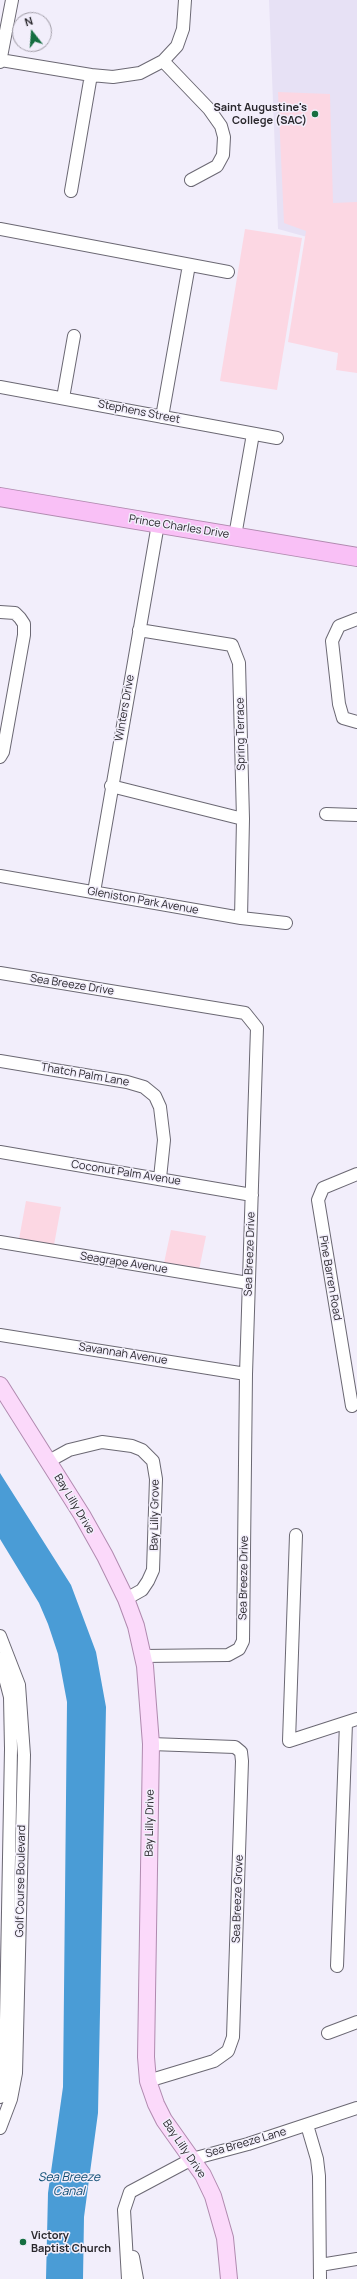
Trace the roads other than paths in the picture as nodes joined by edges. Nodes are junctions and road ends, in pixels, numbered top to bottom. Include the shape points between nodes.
1 (12, 0) edge
2 (185, 0) edge
3 (0, 60) edge
4 (163, 61) junction
5 (91, 75) junction
6 (191, 180) dead end
7 (71, 191) dead end
8 (0, 230) edge
9 (189, 265) junction
10 (228, 272) dead end
11 (74, 336) dead end
12 (0, 386) edge
13 (63, 398) junction
14 (162, 417) junction
15 (253, 434) junction
16 (277, 438) dead end
17 (0, 498) edge
18 (158, 524) junction
19 (235, 536) junction
20 (357, 558) edge
21 (0, 612) edge
22 (357, 619) edge
23 (139, 630) junction
24 (357, 722) edge
25 (0, 757) edge
26 (111, 786) junction
27 (326, 814) dead end
28 (357, 815) edge
29 (243, 819) junction
30 (0, 876) edge
31 (94, 892) junction
32 (241, 918) junction
33 (286, 923) dead end
34 (0, 973) edge
35 (0, 1061) edge
36 (0, 1152) edge
37 (357, 1174) edge
38 (160, 1178) junction
39 (252, 1195) junction
40 (0, 1242) edge
41 (248, 1283) junction
42 (0, 1336) edge
43 (246, 1374) junction
44 (0, 1385) edge
45 (352, 1406) dead end
46 (49, 1461) junction
47 (296, 1535) dead end
48 (126, 1599) junction
49 (0, 1636) edge
50 (143, 1656) junction
51 (0, 1659) edge
52 (351, 1721) edge
53 (6, 1744) edge
54 (151, 1744) junction
55 (11, 1832) edge
56 (337, 1966) dead end
57 (357, 2022) edge
58 (328, 2033) dead end
59 (10, 2073) junction
60 (148, 2081) junction
61 (0, 2097) edge
62 (357, 2108) edge
63 (307, 2124) junction
64 (0, 2128) edge
65 (192, 2159) junction
66 (125, 2229) junction
67 (357, 2259) edge
68 (320, 2265) junction
69 (128, 2279) edge
70 (137, 2279) edge
71 (229, 2279) edge
72 (320, 2279) edge

1 - 3 street
2 - 4 street via 185,18 180,40 174,51
3 - 5 street
4 - 5 street via 131,75
4 - 6 street via 209,109 221,126 224,137 225,150 220,163 211,171
5 - 7 street
8 - 9 street
9 - 10 street
9 - 14 street
11 - 13 street
12 - 13 street, Stephens Street
13 - 14 street, Stephens Street
14 - 15 street, Stephens Street
15 - 16 street, Stephens Street
15 - 19 street
17 - 18 highway, Prince Charles Drive
18 - 19 highway, Prince Charles Drive
18 - 23 street, Winters Drive
19 - 20 highway, Prince Charles Drive
21 - 25 street via 15,613 24,624 24,635
22 - 24 street via 340,626 332,641 343,718
23 - 26 street, Winters Drive
23 - 29 street, Spring Terrace via 232,645 239,663
26 - 29 street
26 - 31 street, Winters Drive
27 - 28 street
29 - 32 street, Spring Terrace
30 - 31 street, Gleniston Park Avenue
31 - 32 street, Gleniston Park Avenue
32 - 33 street, Gleniston Park Avenue
34 - 39 street, Sea Breeze Drive via 245,1013 256,1028
35 - 38 street, Thatch Palm Lane via 144,1087 155,1096 160,1107 164,1140
36 - 38 street, Coconut Palm Avenue
37 - 45 street, Pine Barren Road via 322,1188 318,1200
38 - 39 street, Coconut Palm Avenue
39 - 41 street, Sea Breeze Drive
40 - 41 street, Seagrape Avenue
41 - 43 street, Sea Breeze Drive
42 - 43 street, Savannah Avenue
43 - 50 street, Sea Breeze Drive via 242,1644 234,1653 224,1656
44 - 46 main road, Bay Lilly Drive
46 - 48 main road, Bay Lilly Drive via 105,1556
46 - 48 street, Bay Lilly Grove via 77,1447 108,1442 142,1450 153,1462 156,1479 152,1570 142,1590
47 - 52 street via 289,1742
48 - 50 main road, Bay Lilly Drive
49 - 55 street, Golf Course Boulevard via 18,1685 24,1755
50 - 54 main road, Bay Lilly Drive via 150,1709
51 - 53 street, Golf Course Boulevard via 10,1697
52 - 56 street
53 - 55 street, Golf Course Boulevard
54 - 60 main road, Bay Lilly Drive via 146,2057
54 - 60 street, Sea Breeze Grove via 235,1747 241,1752 242,1762 233,2037 228,2051 214,2061
55 - 59 street, Golf Course Boulevard
57 - 58 street
59 - 61 street, Golf Course Boulevard
59 - 64 street, Golf Course Boulevard via 11,2099
60 - 65 main road, Bay Lilly Drive via 164,2120
62 - 63 street, Sea Breeze Lane
63 - 65 street, Sea Breeze Lane
63 - 68 street via 319,2176
65 - 66 street, Sea Breeze Lane via 130,2192 124,2210
65 - 71 main road, Bay Lilly Drive via 208,2186 219,2214 225,2238
66 - 69 street
66 - 70 street
67 - 68 street
68 - 72 street

